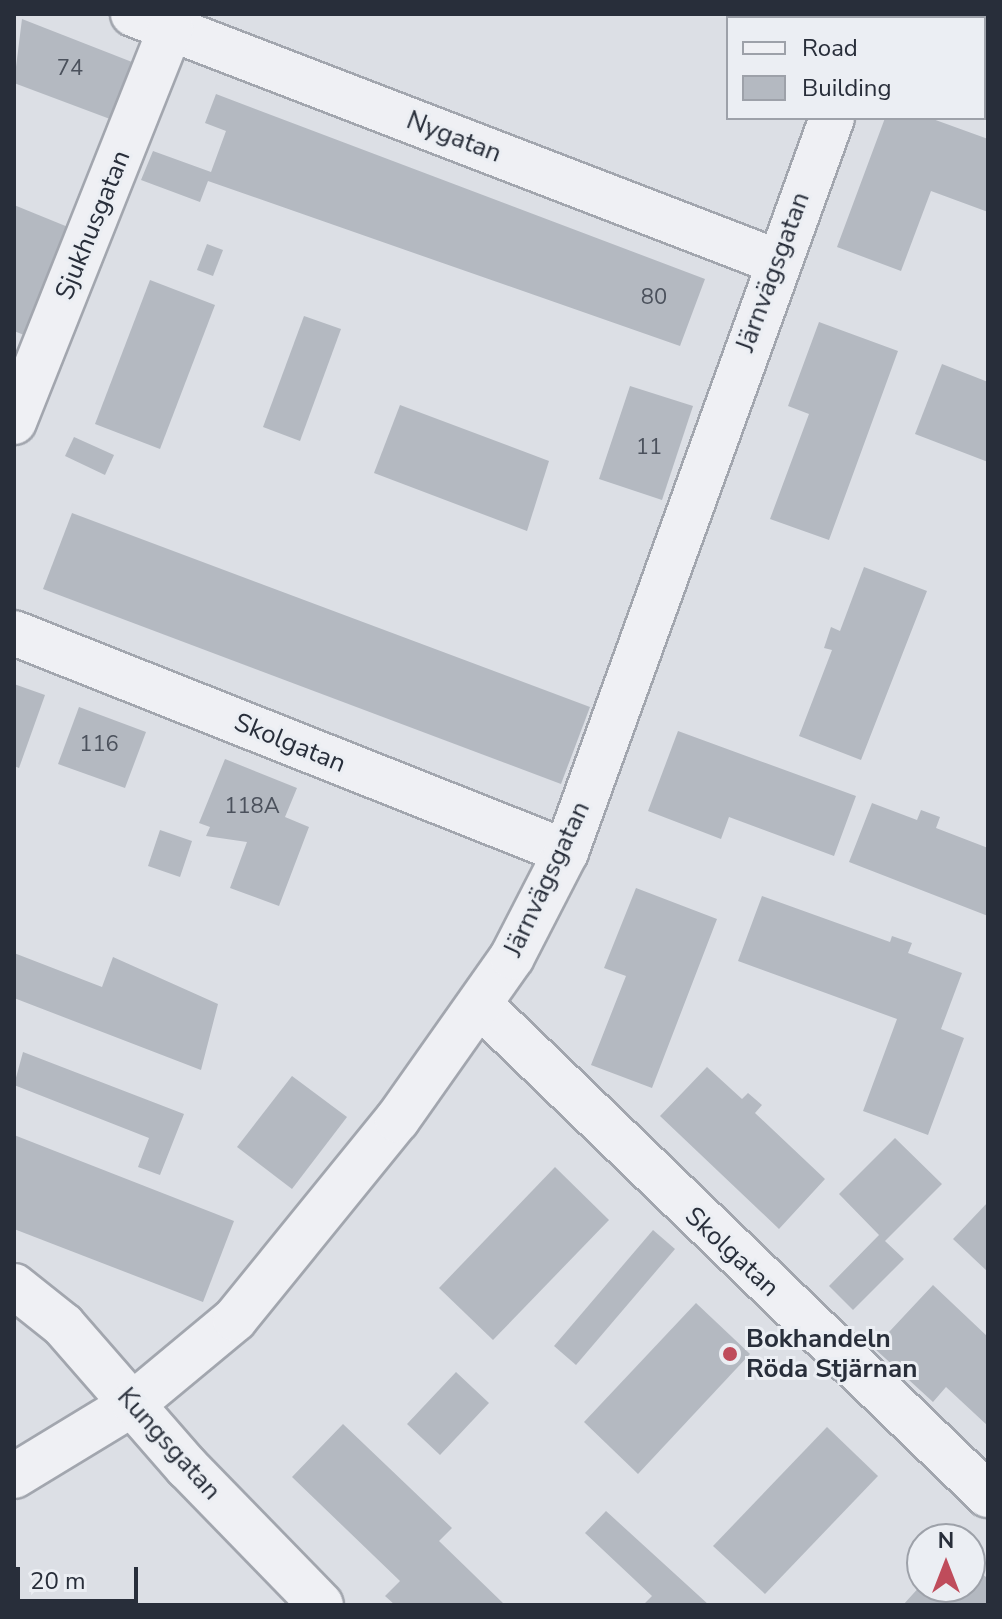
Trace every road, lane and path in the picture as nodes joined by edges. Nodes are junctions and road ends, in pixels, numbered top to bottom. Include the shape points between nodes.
1 (152, 21) edge
2 (831, 120) edge
3 (775, 261) junction
4 (14, 422) edge
5 (14, 633) edge
6 (566, 852) junction
7 (480, 1005) junction
8 (14, 1286) edge
9 (134, 1403) junction
10 (14, 1476) edge
11 (988, 1495) edge
12 (321, 1605) edge

1 - 3 street, Nygatan
1 - 4 street, Sjukhusgatan
2 - 3 street, Järnvägsgatan
3 - 6 street, Järnvägsgatan
5 - 6 street, Skolgatan
6 - 7 street, Järnvägsgatan
7 - 9 street, Järnvägsgatan via 235,1319
7 - 11 street, Skolgatan
8 - 9 street, Kungsgatan via 63,1325
9 - 10 street, Järnvägsgatan
9 - 12 street, Kungsgatan

